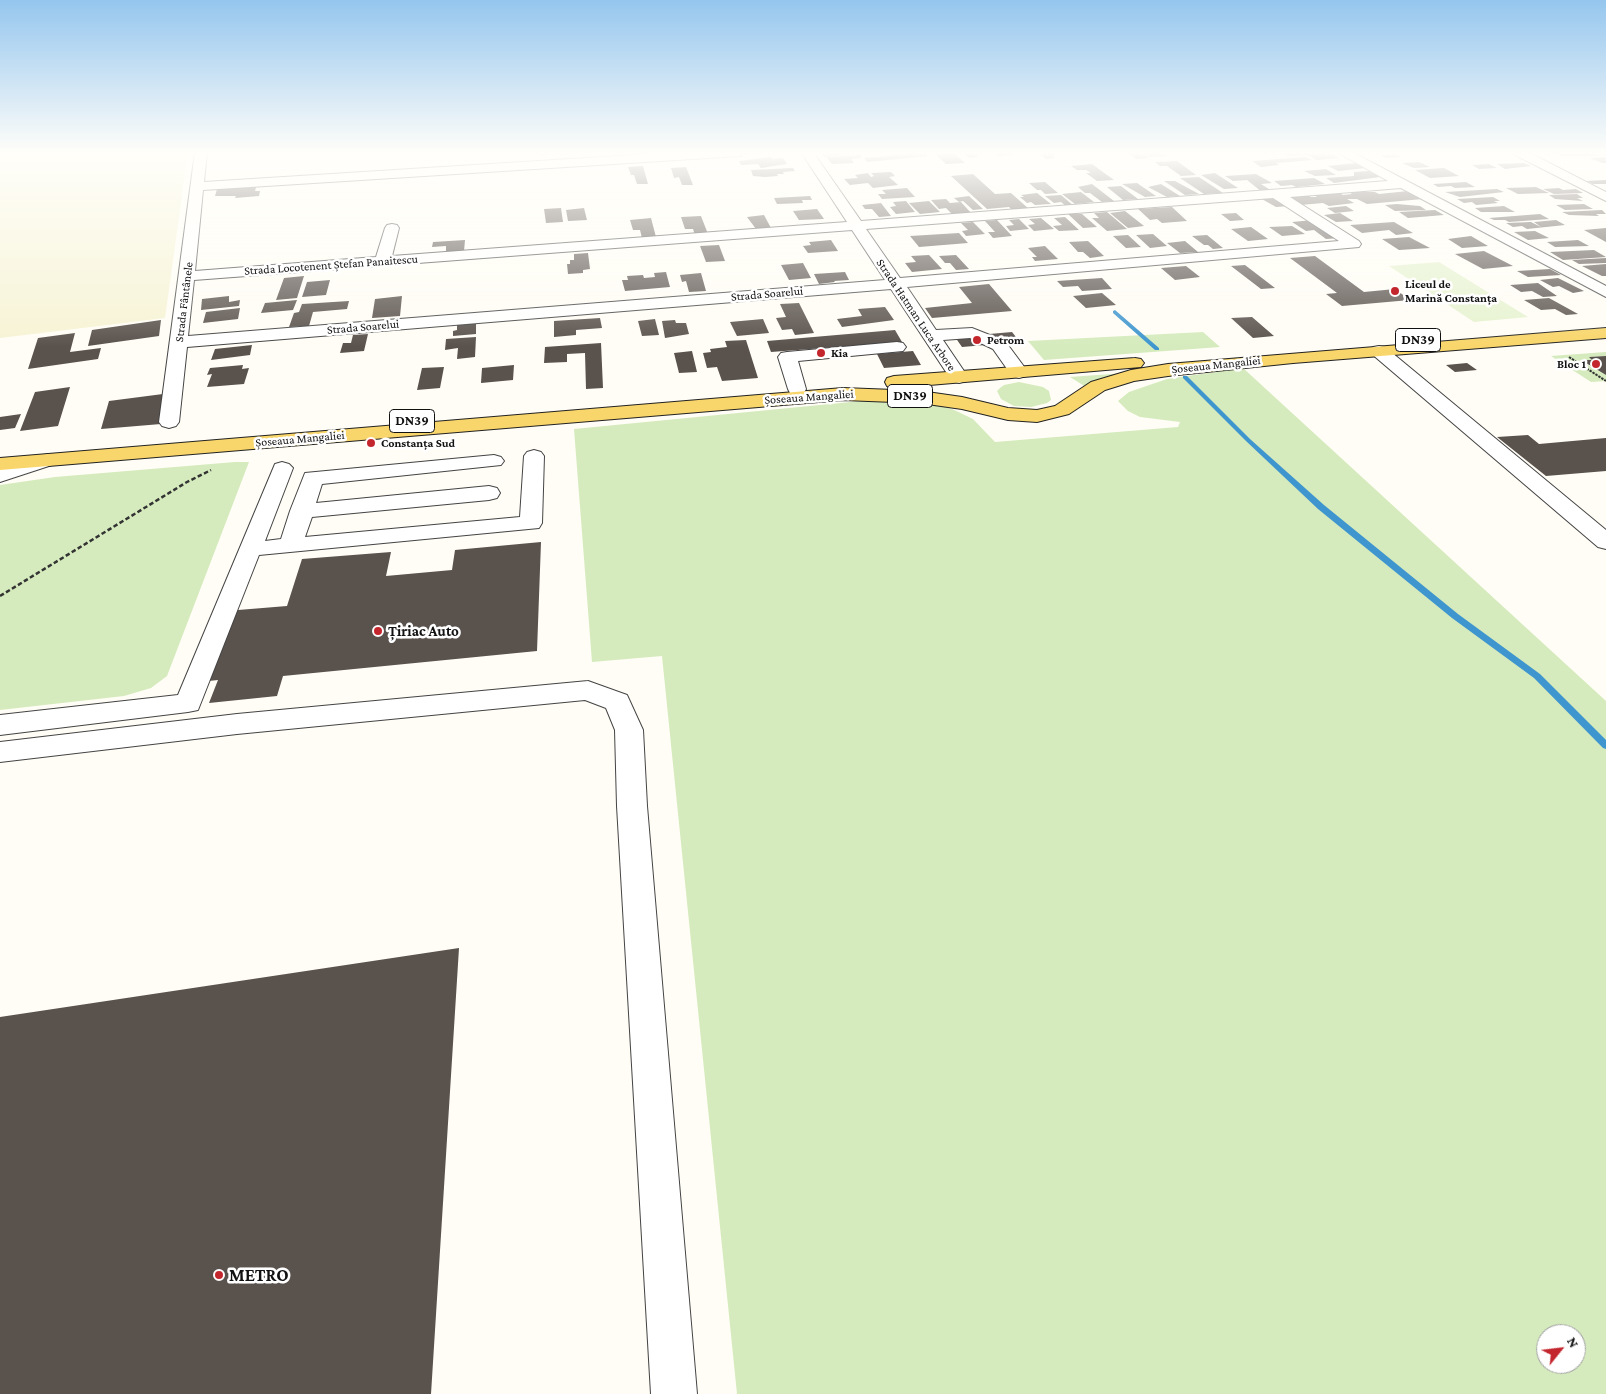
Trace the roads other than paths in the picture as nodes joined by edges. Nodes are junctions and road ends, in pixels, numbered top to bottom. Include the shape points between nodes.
1 (194, 217) edge
2 (850, 217) edge
3 (959, 217) edge
4 (1312, 217) edge
5 (1465, 217) edge
6 (855, 225) junction
7 (392, 228) dead end
8 (382, 261) junction
9 (187, 276) junction
10 (894, 284) junction
11 (1606, 292) edge
12 (1606, 325) edge
13 (1606, 334) edge
14 (930, 336) junction
15 (178, 342) junction
16 (897, 347) dead end
17 (1379, 351) junction
18 (1022, 372) junction
19 (959, 377) junction
20 (797, 389) junction
21 (994, 410) junction
22 (1062, 410) junction
23 (169, 422) dead end
24 (0, 454) edge
25 (534, 456) dead end
26 (48, 460) junction
27 (494, 461) dead end
28 (0, 464) edge
29 (282, 468) dead end
30 (0, 476) edge
31 (489, 493) dead end
32 (302, 512) junction
33 (1604, 538) edge
34 (291, 545) junction
35 (250, 549) junction
36 (0, 725) edge
37 (0, 752) edge
38 (674, 1394) edge

1 - 9 street, Strada Fântânele
2 - 6 street, Strada Hatman Luca Arbore
3 - 6 street, Strada Locotenent Ștefan Panaitescu
4 - 10 street, Strada Soarelui via 1354,244
5 - 11 street
6 - 8 street, Strada Locotenent Ștefan Panaitescu
6 - 10 street, Strada Hatman Luca Arbore
7 - 8 street
8 - 9 street, Strada Locotenent Ștefan Panaitescu
9 - 15 street, Strada Fântânele
10 - 14 street, Strada Hatman Luca Arbore
10 - 15 street, Strada Soarelui
12 - 18 main road, Șoseaua Mangaliei / DN39
13 - 17 main road, Șoseaua Mangaliei / DN39
14 - 18 street via 972,332 998,345
14 - 19 street, Strada Hatman Luca Arbore
15 - 23 street, Strada Fântânele
16 - 20 street via 787,357
17 - 22 main road, Șoseaua Mangaliei / DN39 via 1150,372 1098,386
17 - 33 street
18 - 19 main road, Șoseaua Mangaliei / DN39
18 - 22 main road, DN39 via 1049,378 1066,389 1069,402
19 - 20 main road, Șoseaua Mangaliei / DN39
19 - 21 main road, DN39 via 977,398
20 - 24 main road, Șoseaua Mangaliei / DN39
21 - 22 main road, Șoseaua Mangaliei / DN39 via 1022,416
21 - 26 main road, Șoseaua Mangaliei / DN39 via 912,396 826,394
25 - 34 street via 531,523
26 - 28 main road, Șoseaua Mangaliei / DN39
26 - 30 street
27 - 32 street via 313,478
29 - 35 street
31 - 32 street
32 - 34 street
34 - 35 street
35 - 36 street via 188,703
37 - 38 street via 237,724 588,690 617,702 629,730

